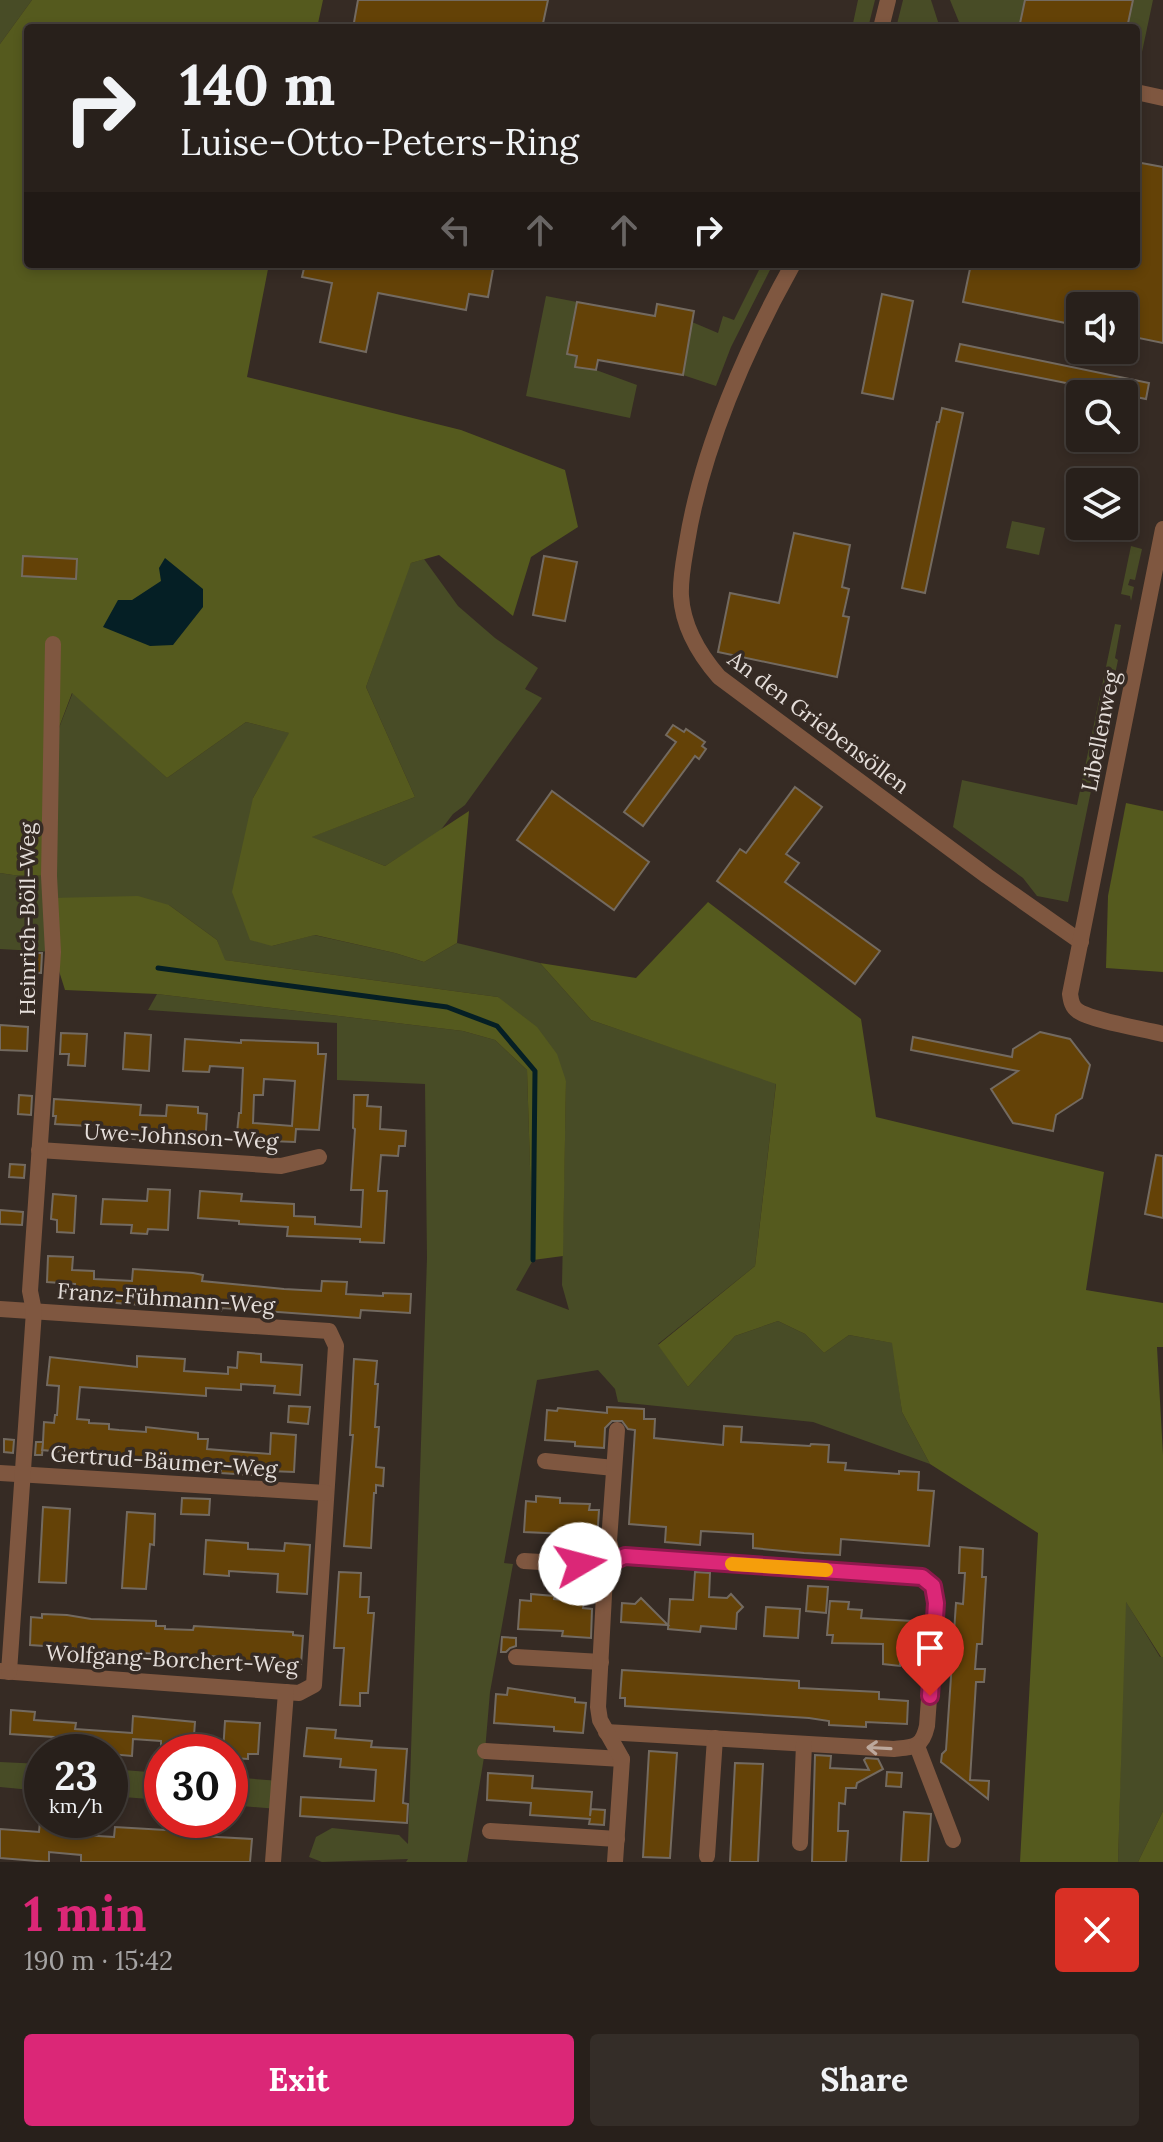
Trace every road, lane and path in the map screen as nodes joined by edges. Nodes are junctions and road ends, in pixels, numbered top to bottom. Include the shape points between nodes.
1 (888, 0) edge
2 (882, 24) edge
3 (1140, 93) edge
4 (1163, 98) edge
5 (791, 268) edge
6 (1163, 529) edge
7 (53, 644) dead end
8 (1081, 942) junction
9 (1163, 1034) edge
10 (39, 1150) junction
11 (319, 1157) dead end
12 (0, 1309) edge
13 (34, 1311) junction
14 (617, 1430) dead end
15 (545, 1461) dead end
16 (614, 1468) junction
17 (0, 1473) edge
18 (23, 1474) junction
19 (326, 1493) junction
20 (524, 1561) dead end
21 (611, 1563) junction
22 (516, 1657) dead end
23 (601, 1662) junction
24 (5, 1672) edge
25 (286, 1692) junction
26 (606, 1732) junction
27 (715, 1738) junction
28 (804, 1744) junction
29 (917, 1746) junction
30 (485, 1751) dead end
31 (622, 1759) junction
32 (490, 1831) dead end
33 (617, 1839) junction
34 (953, 1840) dead end
35 (800, 1843) dead end
36 (707, 1856) dead end
37 (273, 1862) edge
38 (615, 1862) edge

1 - 2 street
3 - 4 street
5 - 8 street, An den Griebensöllen via 743,365 700,484 682,571 687,628 719,677
6 - 8 street, Libellenweg
7 - 10 street, Heinrich-Böll-Weg via 53,952
8 - 9 street via 1070,994 1077,1010
10 - 11 street, Uwe-Johnson-Weg via 281,1166
10 - 13 street, Heinrich-Böll-Weg via 30,1291
12 - 13 street, Franz-Fühmann-Weg
13 - 18 street, Heinrich-Böll-Weg
13 - 19 street, Franz-Fühmann-Weg via 329,1331 336,1346
14 - 16 street
15 - 16 street
16 - 21 street
17 - 18 street, Gertrud-Bäumer-Weg
18 - 19 street, Gertrud-Bäumer-Weg
18 - 24 street, Heinrich-Böll-Weg
19 - 25 street, Wolfgang-Borchert-Weg via 314,1685 299,1693
20 - 21 street
21 - 23 street via 605,1576
21 - 29 street via 625,1556 922,1577 933,1586 936,1603 927,1726
22 - 23 street
23 - 26 street via 598,1707
24 - 25 street, Wolfgang-Borchert-Weg
25 - 37 street
26 - 27 street
26 - 31 street
27 - 28 street
27 - 36 street
29 -> 28 street
28 - 35 street
29 - 34 street
30 - 31 street
31 - 33 street
32 - 33 street
33 - 38 street

